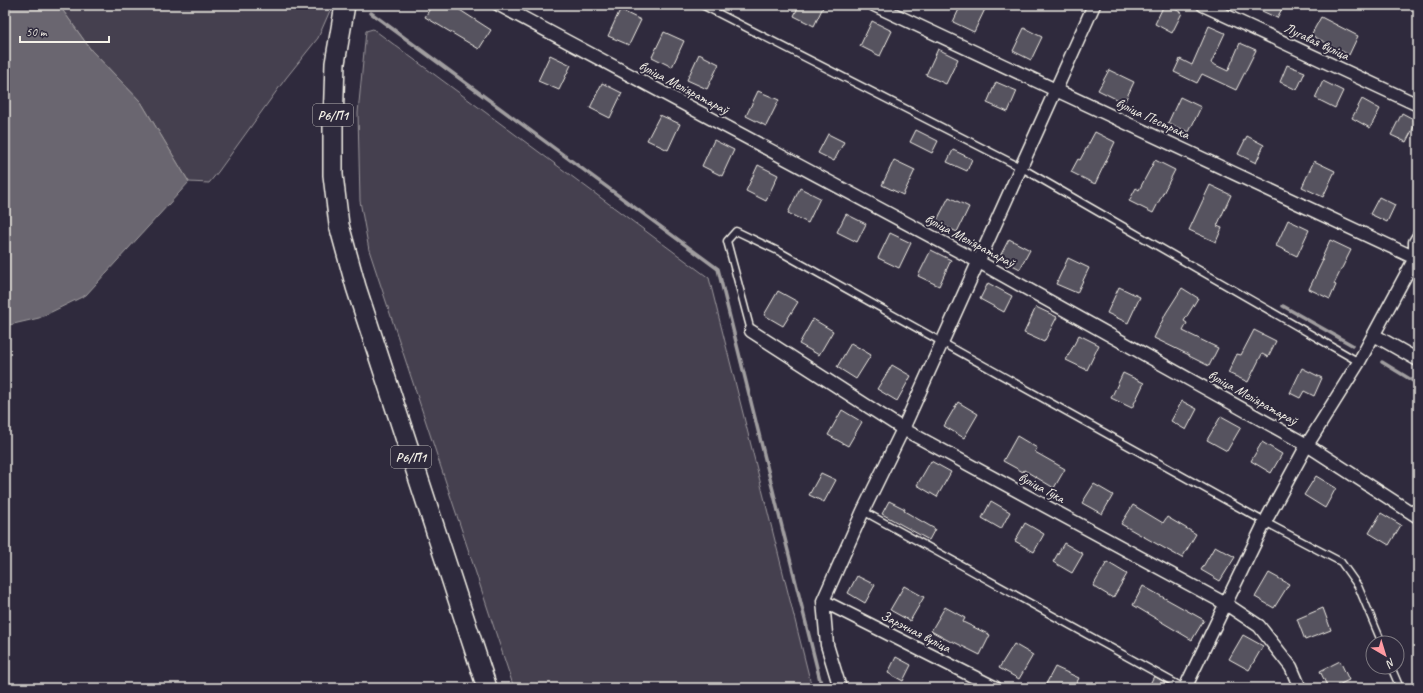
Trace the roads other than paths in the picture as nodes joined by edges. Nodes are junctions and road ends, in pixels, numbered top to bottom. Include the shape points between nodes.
1 (345, 5) edge
2 (499, 5) edge
3 (702, 5) edge
4 (874, 5) edge
5 (1094, 5) edge
6 (1203, 5) edge
7 (1056, 89) junction
8 (1418, 105) edge
9 (1020, 167) junction
10 (1418, 237) edge
11 (1417, 259) edge
12 (979, 262) junction
13 (750, 331) joint
14 (1374, 335) junction
15 (942, 343) junction
16 (1418, 360) edge
17 (1359, 362) junction
18 (903, 429) junction
19 (1307, 445) junction
20 (863, 511) junction
21 (1418, 517) edge
22 (1265, 522) junction
23 (823, 601) junction
24 (1226, 604) junction
25 (1379, 635) edge
26 (1394, 675) edge
27 (487, 688) edge
28 (840, 688) edge
29 (996, 688) edge
30 (1185, 688) edge
31 (1300, 688) edge
32 (1400, 688) edge

1 - 27 main road, Р6/П1 via 335,63 333,124 333,175 339,224 356,287
2 - 12 street, вуліца Меліяратараў
3 - 9 lane
4 - 7 street, вуліца Пестрака
5 - 7 street
6 - 8 street, Лугавая вуліца
7 - 9 street
7 - 11 street, вуліца Пестрака
9 - 12 street
9 - 17 lane
10 - 11 street via 1415,242
11 - 14 street
12 - 15 street
12 - 19 street, вуліца Меліяратараў
13 - 15 lane via 727,241 736,231 780,252
13 - 18 street, вуліца Гука
14 - 16 street
14 - 17 street
15 - 18 street
15 - 22 lane
17 - 19 street
18 - 20 street
18 - 24 street, вуліца Гука
19 - 21 street, вуліца Меліяратараў
19 - 22 street
20 - 23 street
20 - 30 lane
22 - 24 street
22 - 25 lane via 1341,562 1358,586
23 - 28 street via 827,645
23 - 29 street, Зарэчная вуліца
24 - 30 street
24 - 31 street, вуліца Гука via 1259,626 1291,667
26 - 32 lane

